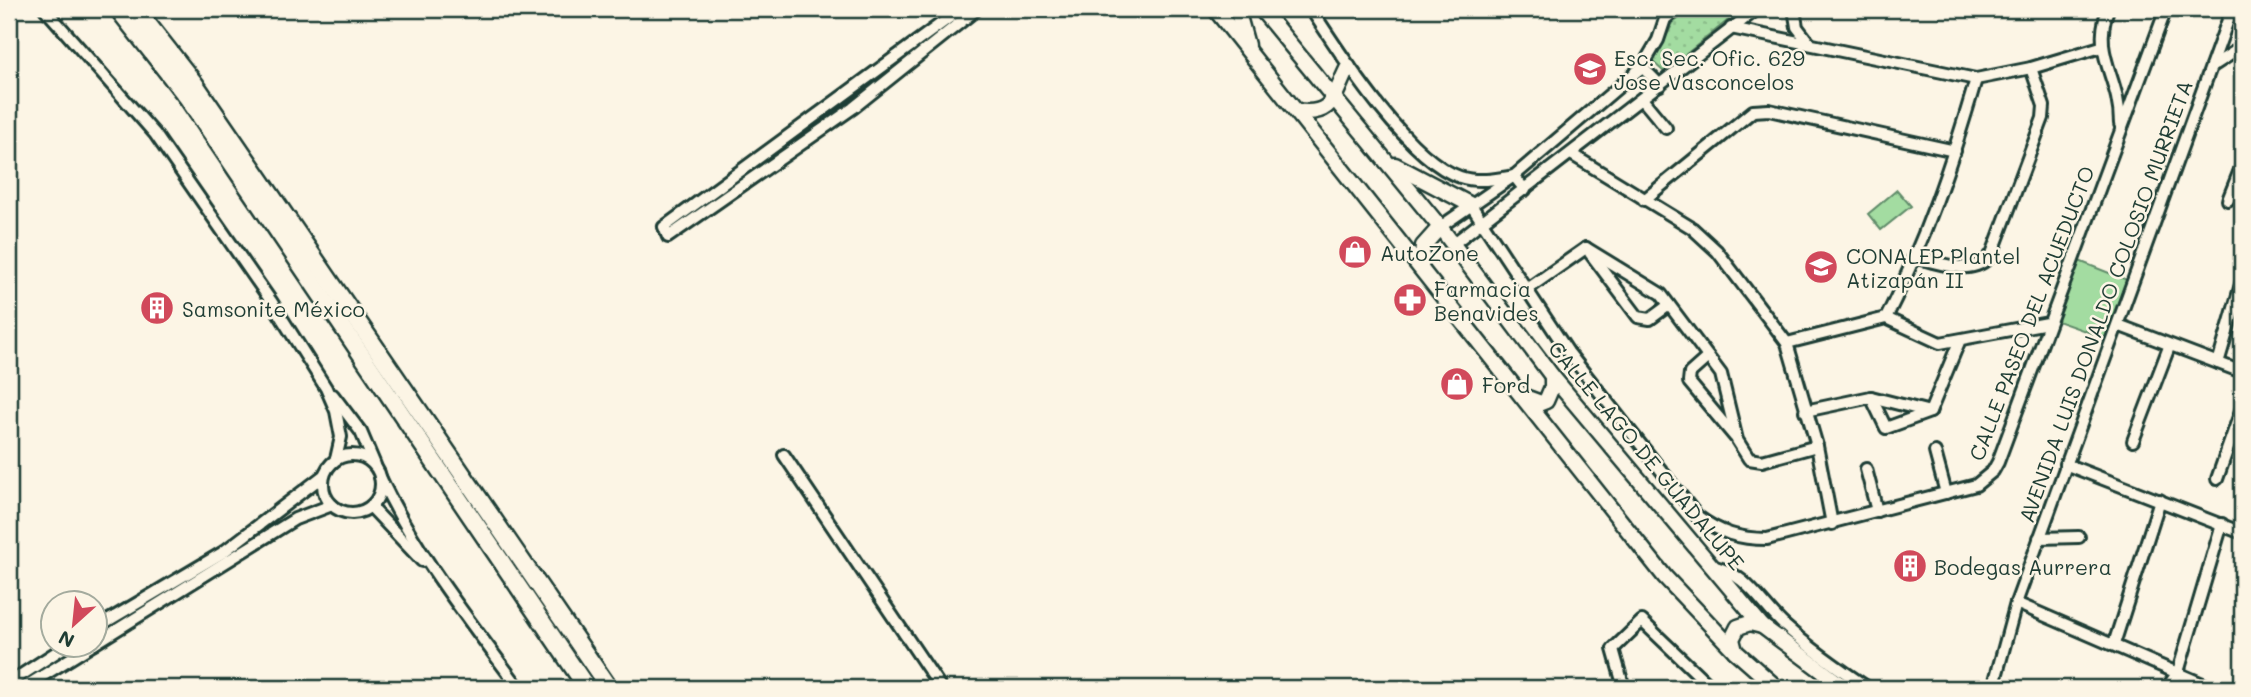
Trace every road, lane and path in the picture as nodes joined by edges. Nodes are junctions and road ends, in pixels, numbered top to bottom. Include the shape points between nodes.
1 (46, 9) edge
2 (118, 9) edge
3 (136, 9) edge
4 (961, 9) edge
5 (977, 9) edge
6 (1057, 9) edge
7 (1215, 9) edge
8 (1237, 9) edge
9 (1261, 9) edge
10 (1277, 9) edge
11 (1311, 9) edge
12 (1678, 9) edge
13 (1757, 9) edge
14 (1794, 9) edge
15 (2108, 9) edge
16 (2166, 9) edge
17 (2232, 9) edge
18 (1076, 10) edge
19 (1665, 14) edge
20 (1731, 28) junction
21 (1284, 36) junction
22 (1810, 44) junction
23 (2101, 47) junction
24 (2242, 47) edge
25 (1249, 53) junction
26 (1348, 67) junction
27 (1642, 67) junction
28 (2211, 67) junction
29 (2031, 68) junction
30 (1976, 79) junction
31 (1660, 85) junction
32 (1333, 96) junction
33 (1642, 99) junction
34 (1296, 111) junction
35 (1666, 128) dead end
36 (2120, 133) junction
37 (1955, 150) junction
38 (1570, 154) junction
39 (1389, 162) junction
40 (2242, 164) edge
41 (1514, 176) junction
42 (1525, 190) junction
43 (1644, 200) junction
44 (2228, 200) dead end
45 (1471, 205) junction
46 (1483, 223) junction
47 (1440, 227) junction
48 (1453, 244) junction
49 (1586, 248) junction
50 (1916, 258) junction
51 (1421, 267) junction
52 (2242, 281) edge
53 (1526, 290) junction
54 (1669, 304) junction
55 (1886, 318) junction
56 (2048, 323) junction
57 (2118, 325) junction
58 (1959, 342) junction
59 (1787, 343) junction
60 (2169, 346) junction
61 (1708, 357) junction
62 (2218, 363) junction
63 (2242, 372) edge
64 (1552, 376) junction
65 (326, 388) junction
66 (1520, 396) junction
67 (1871, 397) junction
68 (2242, 408) edge
69 (1805, 411) junction
70 (1930, 412) junction
71 (1737, 439) junction
72 (2133, 441) dead end
73 (1816, 446) junction
74 (1935, 452) dead end
75 (784, 455) dead end
76 (335, 459) junction
77 (2065, 464) junction
78 (1866, 469) dead end
79 (378, 472) junction
80 (323, 476) junction
81 (2217, 479) dead end
82 (1947, 493) junction
83 (2160, 500) junction
84 (331, 505) junction
85 (371, 507) junction
86 (1877, 511) junction
87 (1832, 524) junction
88 (2222, 524) junction
89 (2242, 533) edge
90 (2079, 537) dead end
91 (2039, 538) junction
92 (1711, 566) junction
93 (437, 576) junction
94 (2016, 603) junction
95 (108, 621) edge
96 (1762, 626) junction
97 (108, 635) edge
98 (2114, 644) junction
99 (1735, 651) junction
100 (48, 658) edge
101 (71, 658) edge
102 (2178, 672) junction
103 (9, 683) edge
104 (23, 688) edge
105 (519, 688) edge
106 (587, 688) edge
107 (609, 688) edge
108 (941, 688) edge
109 (1624, 688) edge
110 (1712, 688) edge
111 (1777, 688) edge
112 (1844, 688) edge
113 (1868, 688) edge
114 (1993, 688) edge
115 (2167, 688) edge
116 (2212, 688) edge

1 - 65 street via 155,134
2 - 106 highway via 187,97
3 - 107 highway via 195,84
4 - 5 street via 663,229 668,237 853,108
6 - 18 street
7 - 25 main road
8 - 25 main road
9 - 21 main road, CALLE LAGO DE GUADALUPE
10 - 21 main road
11 - 26 street
12 - 19 street
13 - 20 street
14 - 22 street via 1797,27
15 - 23 street via 2100,33
16 - 36 street, CALLE PASEO DEL ACUEDUCTO
17 - 28 street, AVENIDA LUIS DONALDO COLOSIO MURRIETA
19 - 27 street via 1658,40
20 - 22 street
20 - 31 street
21 - 32 main road, CALLE LAGO DE GUADALUPE
22 - 30 street
23 - 29 street
23 - 36 street via 2120,99
24 - 28 street
25 - 34 main road
26 - 32 main road
26 - 41 street via 1419,150 1447,172 1482,180
27 - 31 street
27 - 41 street
28 - 57 street, AVENIDA LUIS DONALDO COLOSIO MURRIETA
29 - 30 street
29 - 50 street via 2044,106 2043,118 1992,254 1985,263 1969,269
30 - 37 street
31 - 33 street
32 - 34 main road via 1320,113
32 - 39 main road, CALLE LAGO DE GUADALUPE
33 - 35 street
33 - 38 street
34 - 51 main road
36 - 56 street, CALLE PASEO DEL ACUEDUCTO
37 - 43 street via 1769,110 1753,111
37 - 50 street
38 - 42 street
38 - 43 street
39 - 45 main road
39 - 47 main road, CALLE LAGO DE GUADALUPE
40 - 44 street
41 - 42 street
41 - 45 street
42 - 46 street
43 - 59 street via 1692,228 1717,251
45 - 46 street, CALLE PASEO DEL ACUEDUCTO
45 - 47 street
46 - 48 street
46 - 53 street, CALLE PASEO DEL ACUEDUCTO
47 - 48 main road, CALLE LAGO DE GUADALUPE
47 - 51 main road via 1423,246
48 - 64 main road, CALLE LAGO DE GUADALUPE
49 - 53 street
49 - 54 street via 1647,284
49 - 54 street via 1638,317 1650,319
50 - 55 street
51 - 66 main road
52 - 62 street
53 - 87 street, CALLE PASEO DEL ACUEDUCTO via 1568,352 1697,516 1729,536 1747,539
54 - 61 street
55 - 58 street via 1930,340
55 - 59 street
56 - 58 street
56 - 82 street, CALLE PASEO DEL ACUEDUCTO via 1993,471 1976,485
57 - 60 street
57 - 77 street, AVENIDA LUIS DONALDO COLOSIO MURRIETA
58 - 70 street
59 - 69 street
60 - 62 street
60 - 72 street
61 - 71 street via 1724,383
61 - 71 street via 1690,373 1689,382
62 - 63 street
64 - 66 main road via 1546,401
64 - 92 main road, CALLE LAGO DE GUADALUPE
65 - 76 street via 341,428
65 - 79 street via 361,432
66 - 99 main road via 1665,577
67 - 69 street
67 - 70 street
67 - 70 street via 1886,428
68 - 81 street
69 - 73 street
71 - 73 street via 1755,462
73 - 87 street
74 - 82 street
75 - 108 street
76 - 79 street via 353,455 370,461
76 - 80 street
77 - 83 street
77 - 91 street, AVENIDA LUIS DONALDO COLOSIO MURRIETA
78 - 86 street
79 - 85 street via 380,493
79 - 93 street
80 - 84 street via 323,492
80 - 95 street via 222,553
82 - 86 street, CALLE PASEO DEL ACUEDUCTO
83 - 88 street
83 - 98 street
84 - 85 street via 352,513
84 - 97 street via 295,519
85 - 93 street
86 - 87 street, CALLE PASEO DEL ACUEDUCTO
88 - 89 street
88 - 102 street
90 - 91 street
91 - 94 street, AVENIDA LUIS DONALDO COLOSIO MURRIETA
92 - 96 main road, CALLE LAGO DE GUADALUPE
92 - 113 street via 1732,571 1785,626
93 - 105 street
94 - 98 street
94 - 114 street, AVENIDA LUIS DONALDO COLOSIO MURRIETA
96 - 99 main road via 1738,627 1732,639
96 - 112 main road, CALLE LAGO DE GUADALUPE
98 - 102 street
99 - 111 main road
100 - 103 street
101 - 104 street
102 - 115 street
102 - 116 street
109 - 110 street via 1613,649 1642,621

